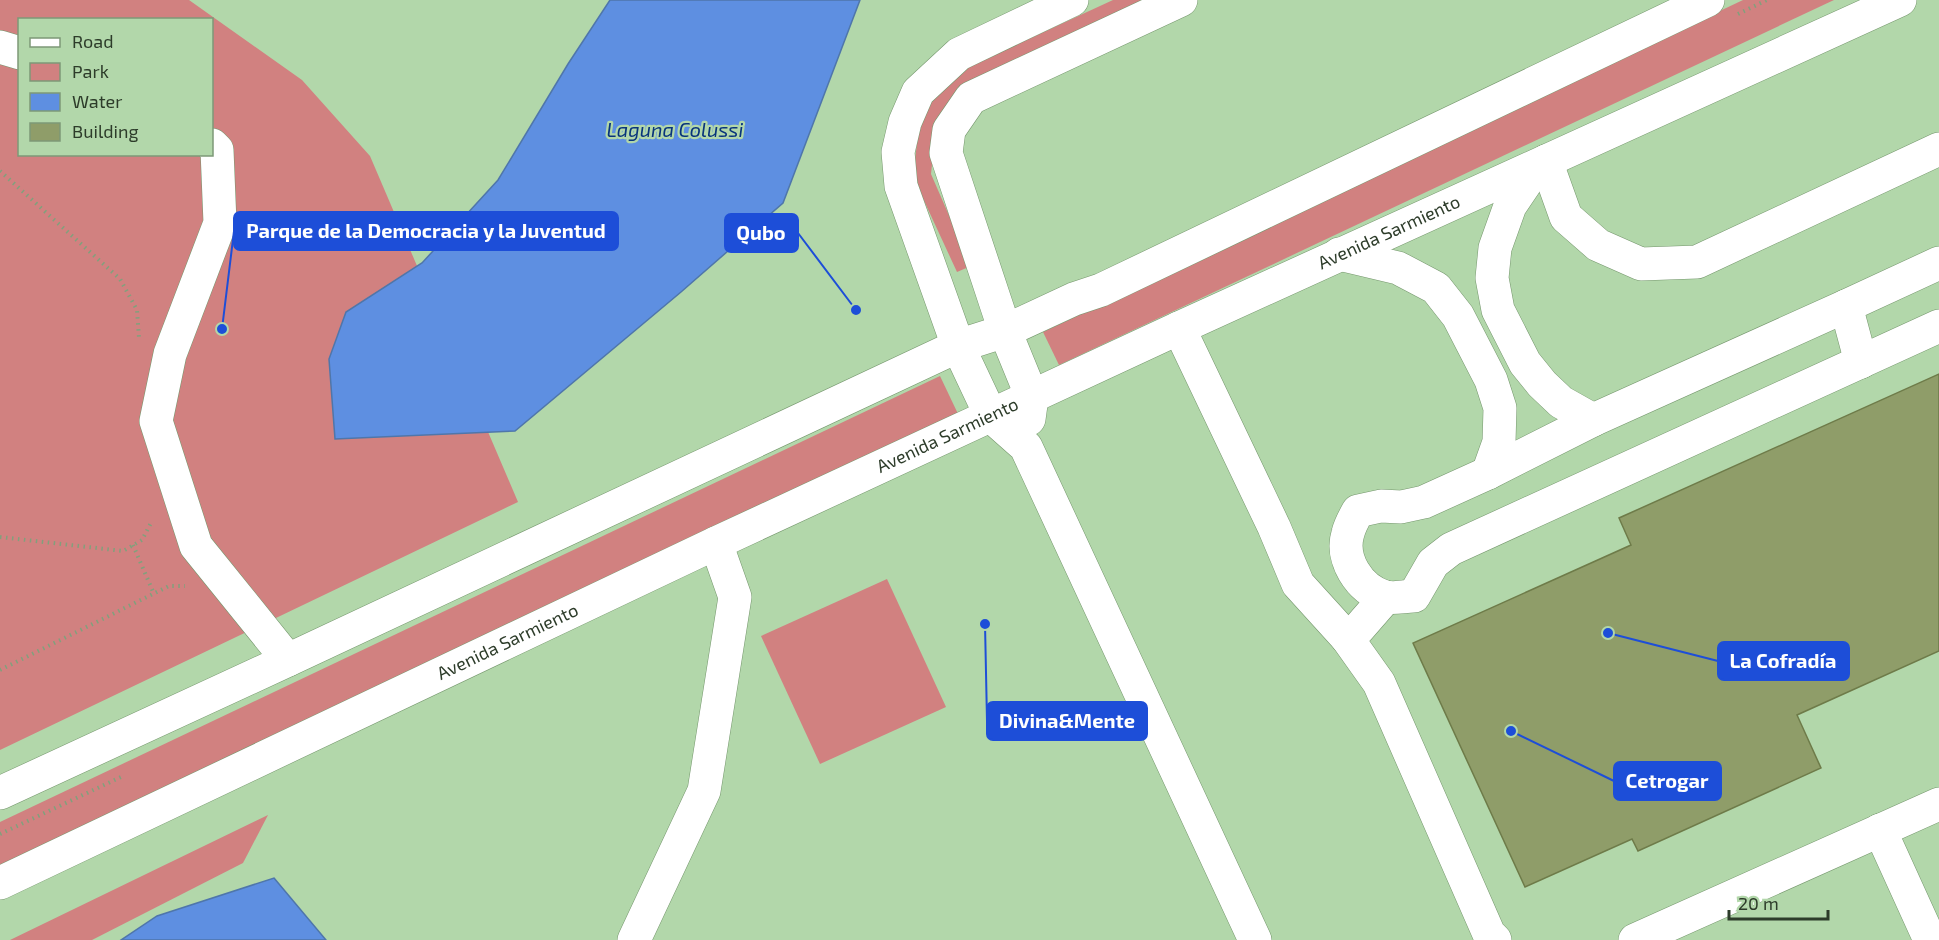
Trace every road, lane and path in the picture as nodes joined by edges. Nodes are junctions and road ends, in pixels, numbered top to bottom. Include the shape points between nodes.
1 (1072, 0) edge
2 (1181, 0) edge
3 (1708, 0) edge
4 (1900, 0) edge
5 (0, 46) edge
6 (18, 52) edge
7 (213, 146) edge
8 (1939, 149) edge
9 (1541, 163) junction
10 (0, 171) edge
11 (1339, 254) junction
12 (1939, 262) edge
13 (1846, 306) junction
14 (1939, 326) edge
15 (1179, 328) junction
16 (1005, 331) junction
17 (958, 346) junction
18 (140, 348) dead end
19 (1861, 362) junction
20 (1032, 397) junction
21 (991, 416) junction
22 (1593, 420) junction
23 (1026, 447) junction
24 (1488, 473) junction
25 (157, 512) dead end
26 (0, 537) edge
27 (716, 543) junction
28 (133, 546) junction
29 (189, 586) dead end
30 (154, 594) junction
31 (1386, 597) junction
32 (1347, 638) junction
33 (288, 660) junction
34 (0, 670) edge
35 (0, 793) edge
36 (1939, 804) edge
37 (1880, 830) junction
38 (0, 883) edge
39 (1930, 926) edge
40 (634, 940) edge
41 (1255, 940) edge
42 (1496, 940) edge
43 (1635, 940) edge

1 - 17 main road via 959,54 918,92 905,122 898,152 902,186
2 - 16 main road via 971,98 949,130 946,153
3 - 16 main road via 1101,290
4 - 9 main road, Avenida Sarmiento
5 - 6 main road
7 - 33 main road via 217,150 220,223 170,354 156,421 196,546
8 - 9 main road via 1697,262 1641,264 1598,245 1566,217
9 - 11 main road, Avenida Sarmiento
9 - 22 main road via 1510,206 1495,248 1492,278 1498,309 1525,363 1542,384 1561,402
10 - 18 path via 120,279 137,310
11 - 15 main road, Avenida Sarmiento
11 - 24 main road via 1398,268 1436,288 1458,316 1491,380 1500,408 1498,442
12 - 13 main road
13 - 19 main road
13 - 22 main road
14 - 19 main road
15 - 20 main road, Avenida Sarmiento
15 - 32 main road via 1298,584
16 - 17 main road
16 - 20 main road
17 - 21 main road
17 - 33 main road
19 - 31 main road via 1451,549 1433,563 1414,596
20 - 21 main road, Avenida Sarmiento
20 - 23 main road
21 - 23 main road
21 - 27 main road, Avenida Sarmiento
22 - 24 main road
23 - 41 main road
24 - 31 main road via 1424,502 1358,511 1347,534 1347,556 1354,573 1365,585
25 - 28 path via 142,540
26 - 28 path via 123,551
27 - 38 main road, Avenida Sarmiento
27 - 40 main road via 735,597 704,791
28 - 30 path
29 - 30 path via 170,586
30 - 34 path
31 - 32 main road
32 - 42 main road via 1379,682 1489,934
33 - 35 main road
36 - 37 main road
37 - 39 main road
37 - 43 main road

